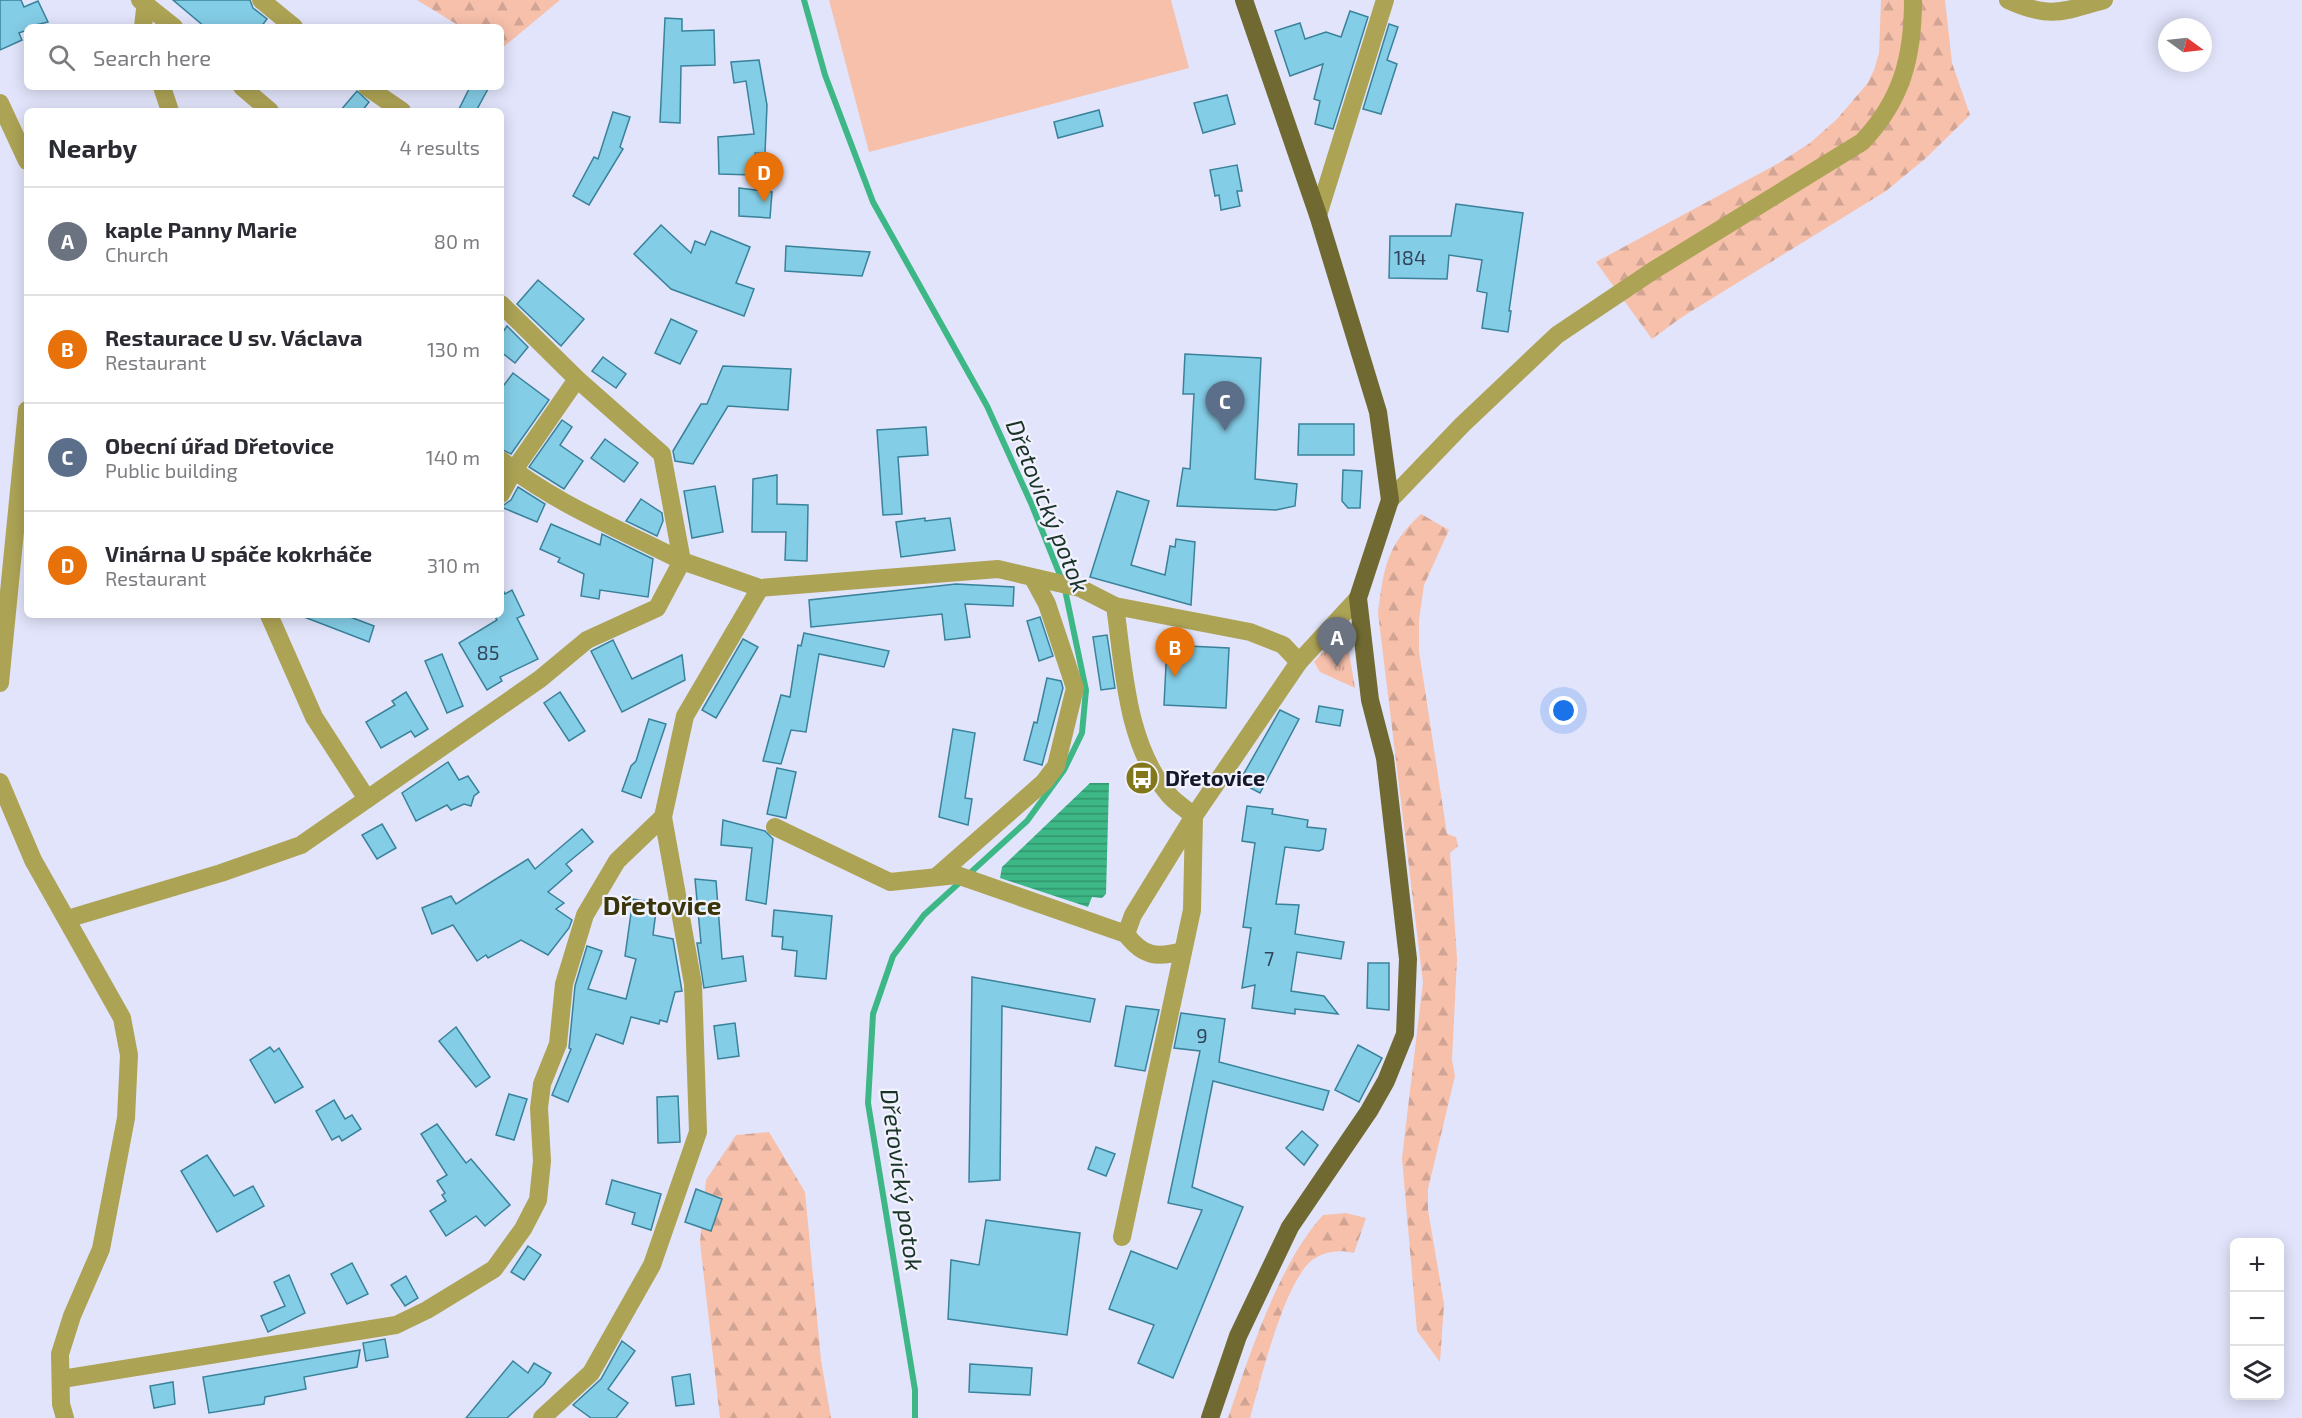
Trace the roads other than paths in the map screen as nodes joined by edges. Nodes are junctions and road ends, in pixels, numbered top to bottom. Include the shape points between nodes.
1 (261, 0) edge
2 (1244, 0) edge
3 (1385, 0) edge
4 (1913, 0) edge
5 (2008, 0) edge
6 (2104, 0) edge
7 (144, 1) edge
8 (143, 24) edge
9 (171, 24) edge
10 (290, 24) edge
11 (163, 90) edge
12 (246, 90) edge
13 (371, 90) edge
14 (0, 103) edge
15 (169, 108) edge
16 (266, 108) edge
17 (398, 108) edge
18 (24, 155) edge
19 (1318, 216) junction
20 (504, 307) edge
21 (577, 379) junction
22 (24, 440) edge
23 (507, 465) edge
24 (1390, 500) junction
25 (682, 561) junction
26 (1033, 578) junction
27 (760, 588) junction
28 (1358, 598) junction
29 (1115, 606) junction
30 (270, 618) edge
31 (1299, 662) junction
32 (0, 683) edge
33 (0, 782) edge
34 (368, 798) junction
35 (1194, 816) junction
36 (663, 817) junction
37 (775, 827) dead end
38 (936, 877) junction
39 (67, 919) junction
40 (1126, 934) junction
41 (1183, 951) junction
42 (1122, 1237) dead end
43 (62, 1379) junction
44 (65, 1418) edge
45 (542, 1418) edge
46 (1210, 1418) edge

1 - 10 street
2 - 19 main road
3 - 19 street
4 - 24 street via 1908,62 1895,100 1862,142 1654,270 1557,335
5 - 6 street via 2053,14
7 - 8 street
7 - 9 street
11 - 15 street
12 - 16 street
13 - 17 street
14 - 18 street
19 - 24 main road via 1378,412
20 - 21 street
21 - 23 street
21 - 25 street via 662,454
22 - 32 street
23 - 25 street via 576,507
24 - 28 main road
25 - 27 street
25 - 34 street via 657,608 587,640 540,679
26 - 27 street via 998,569
26 - 29 street via 1080,588
26 - 38 street via 1047,604 1075,688 1056,766 1044,782
27 - 36 street via 685,716
28 - 31 street
28 - 46 main road via 1370,700 1384,758 1408,959 1405,1034 1370,1111 1290,1227 1238,1336
29 - 31 street via 1250,632 1283,645
29 - 35 street via 1128,694 1142,754 1170,796
30 - 34 street via 314,717
31 - 35 street
33 - 39 street via 33,860
34 - 39 street via 301,845
35 - 40 street via 1133,915
35 - 41 street via 1192,910
36 - 43 street via 617,861 585,915 564,984 558,1044 542,1084 538,1200 524,1229 494,1269 396,1325
36 - 45 street via 693,984 698,1132 652,1265 591,1374
37 - 38 street via 890,882
38 - 40 street via 957,875
39 - 43 street via 122,1018 129,1055 126,1118 101,1249 60,1354
40 - 41 street via 1137,949 1162,957
41 - 42 street
43 - 44 street

